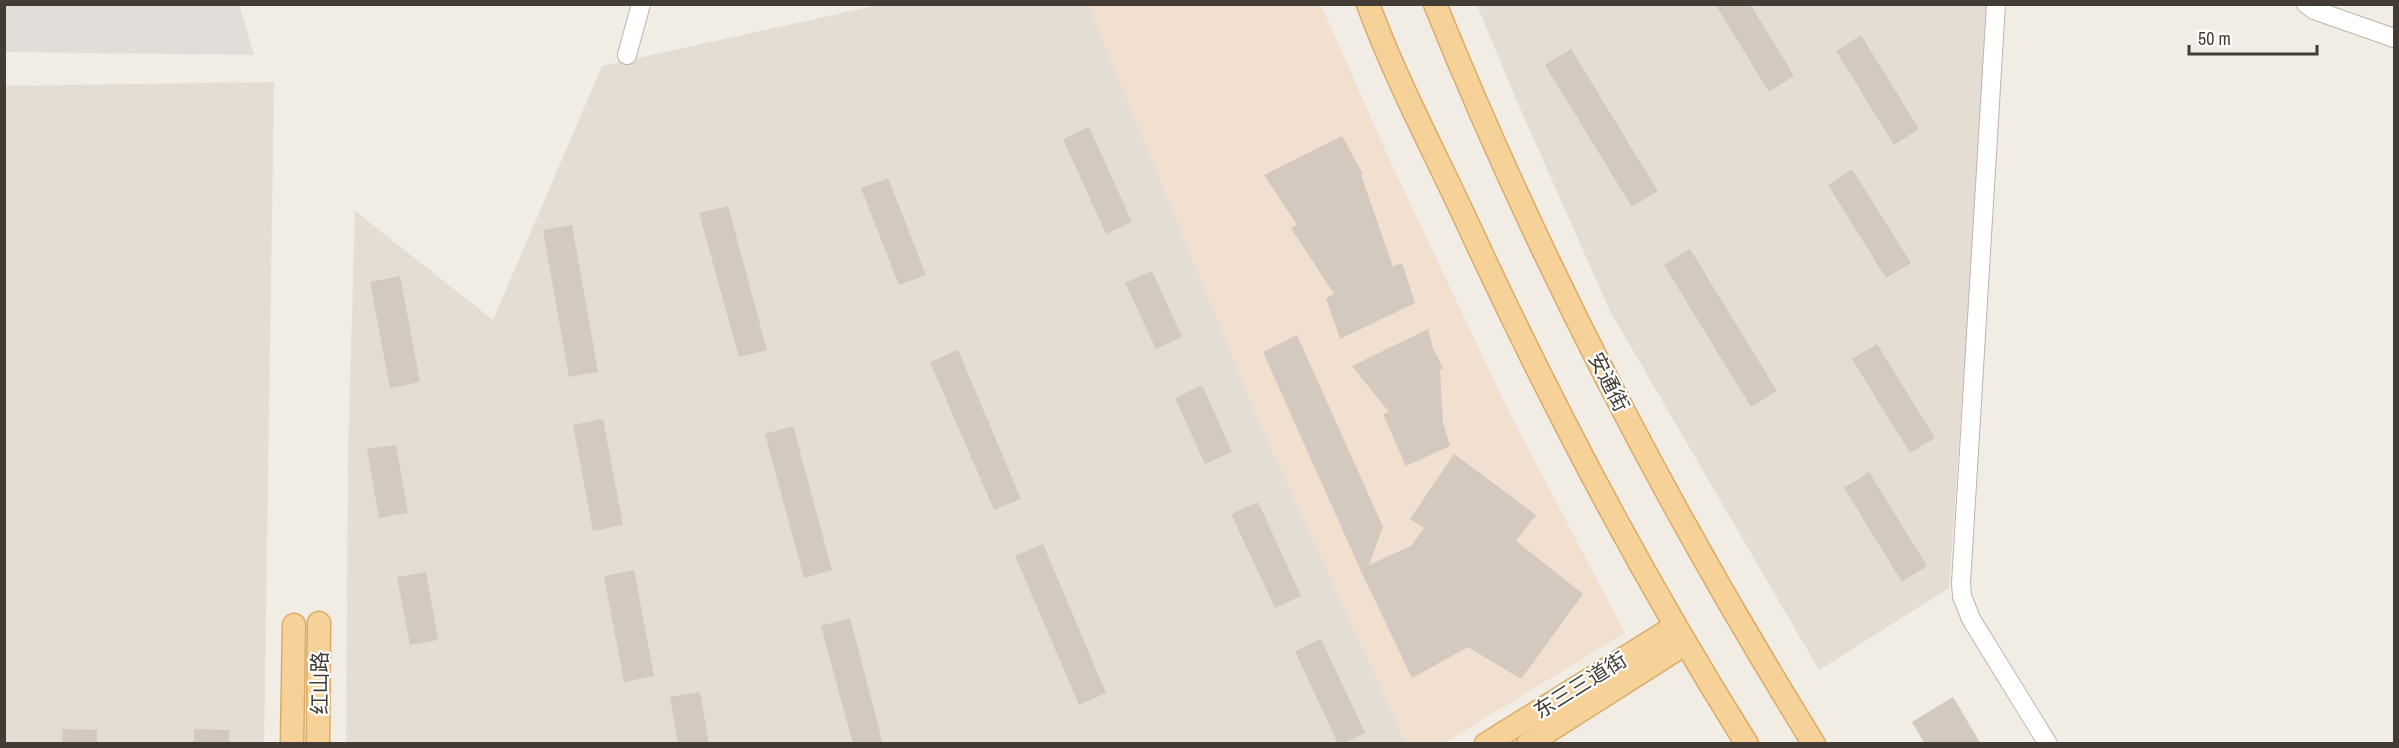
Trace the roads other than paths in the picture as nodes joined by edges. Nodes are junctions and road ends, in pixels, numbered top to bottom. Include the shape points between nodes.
1 (641, 4) edge
2 (1368, 4) edge
3 (1435, 4) edge
4 (1996, 4) edge
5 (2306, 4) edge
6 (2394, 38) edge
7 (627, 55) dead end
8 (319, 623) dead end
9 (294, 625) dead end
10 (1680, 636) junction
11 (292, 744) edge
12 (318, 744) edge
13 (1486, 744) edge
14 (1528, 744) edge
15 (1747, 744) edge
16 (1814, 744) edge
17 (2048, 744) edge

1 - 7 street
2 - 10 main road via 1516,327 1566,428
3 - 16 main road, 安通街 via 1553,269 1616,396
4 - 17 street via 1961,583 1971,619
5 - 6 street
8 - 12 main road, 红山路
9 - 11 main road, 红山路
10 - 13 main road, 东三三道街
10 - 14 main road, 东三三道街
10 - 15 main road

